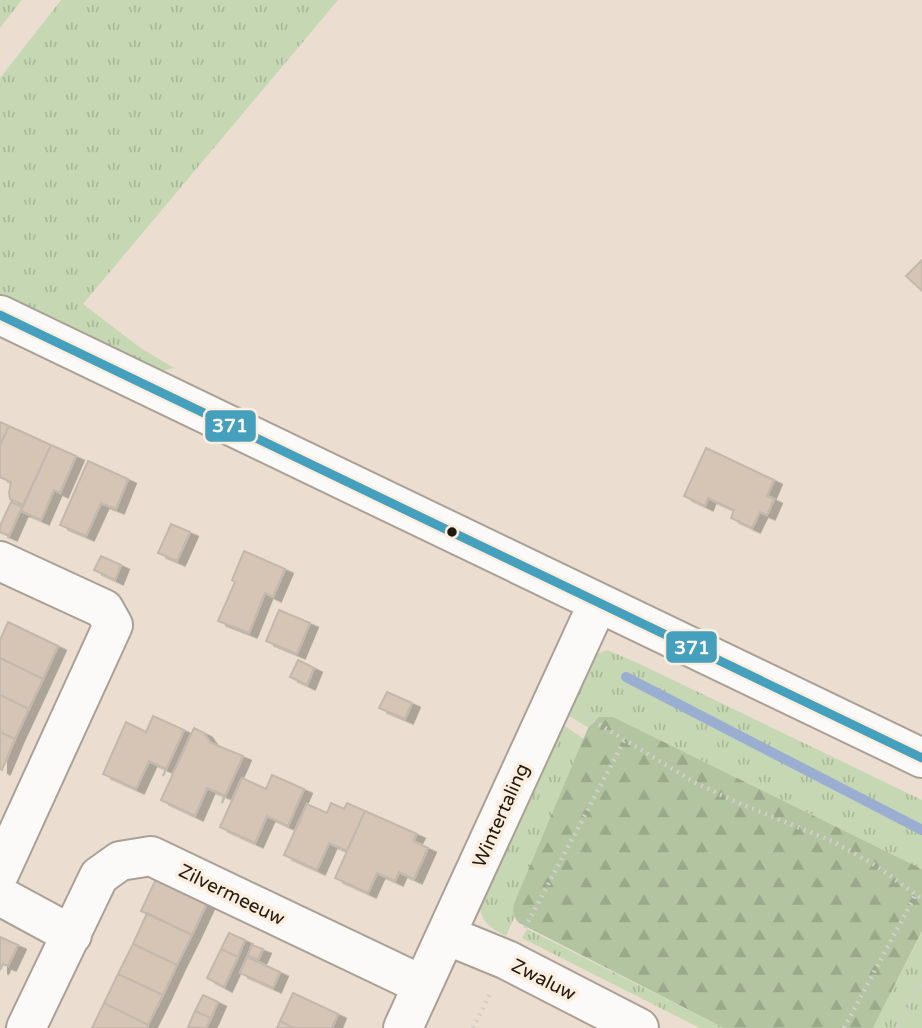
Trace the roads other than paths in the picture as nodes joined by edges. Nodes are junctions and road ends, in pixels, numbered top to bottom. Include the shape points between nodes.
1 (0, 316) edge
2 (0, 561) edge
3 (598, 603) junction
4 (922, 758) edge
5 (0, 872) edge
6 (0, 896) edge
7 (72, 935) junction
8 (446, 935) junction
9 (422, 985) junction
10 (26, 1028) edge
11 (403, 1028) edge
12 (639, 1028) edge

1 - 3 street
2 - 5 street via 104,609 113,625
3 - 4 street
3 - 8 street, Wintertaling
6 - 7 street
7 - 9 street, Zilvermeeuw via 99,876 120,861 151,856
7 - 10 street, Zilvermeeuw
8 - 9 street, Wintertaling
8 - 12 street, Zwaluw via 507,960
9 - 11 street, Wintertaling

